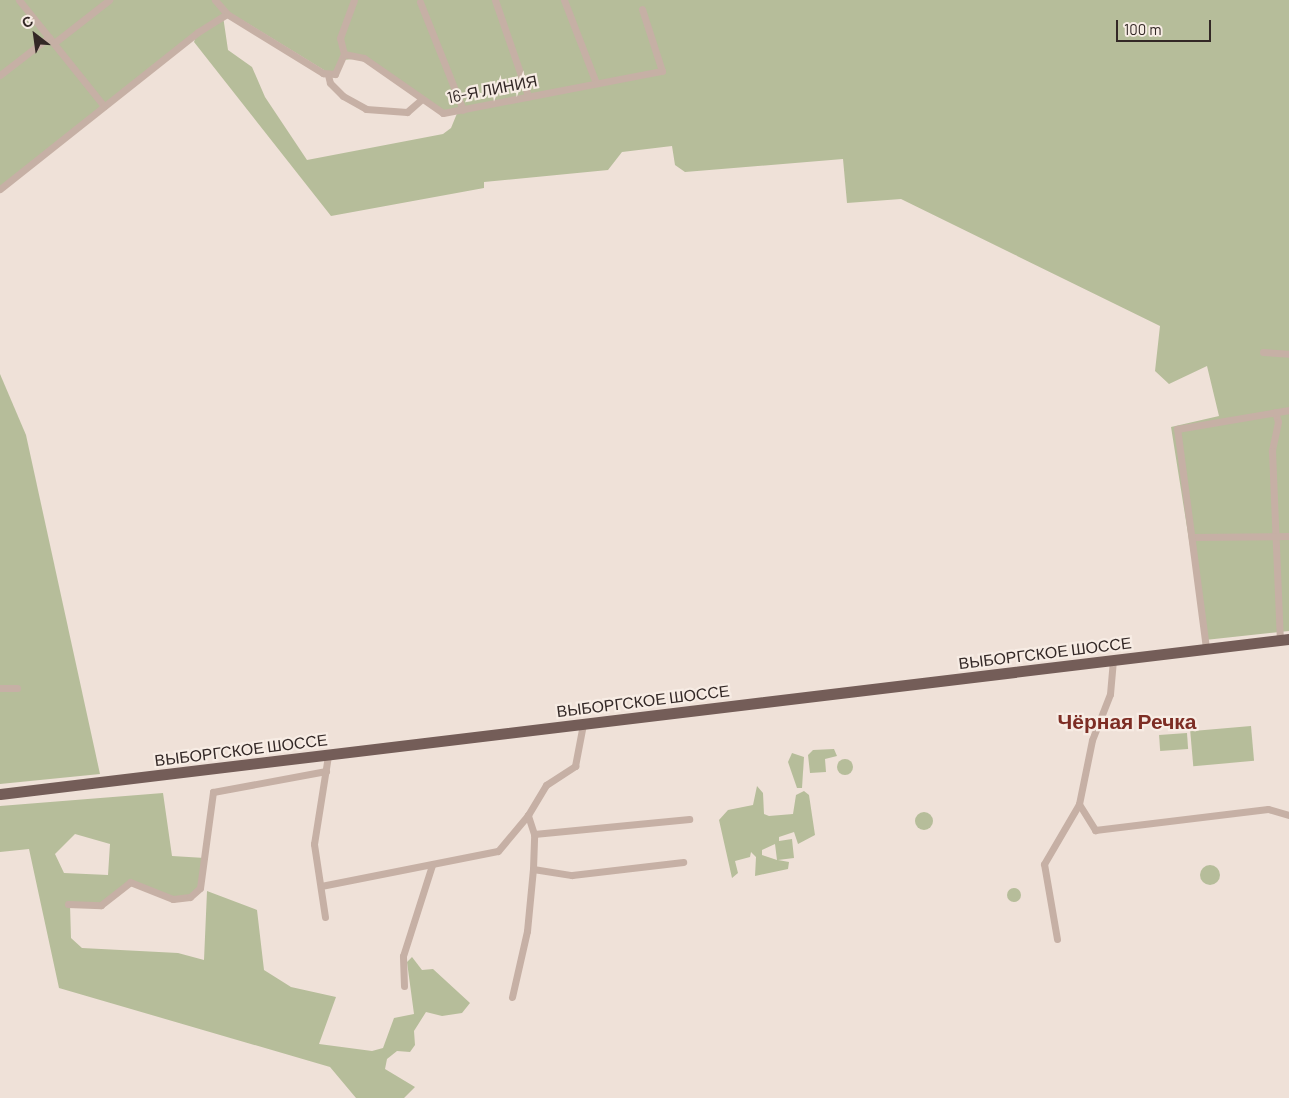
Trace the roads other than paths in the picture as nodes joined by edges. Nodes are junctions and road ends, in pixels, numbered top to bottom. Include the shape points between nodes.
1 (19, 0) edge
2 (109, 0) edge
3 (215, 0) edge
4 (354, 0) edge
5 (495, 0) edge
6 (564, 0) edge
7 (420, 2) dead end
8 (642, 9) dead end
9 (227, 14) junction
10 (52, 40) junction
11 (344, 54) junction
12 (0, 75) edge
13 (328, 75) junction
14 (596, 83) junction
15 (528, 96) junction
16 (421, 100) junction
17 (104, 106) junction
18 (463, 110) junction
19 (0, 189) edge
20 (1263, 352) dead end
21 (1289, 354) edge
22 (1289, 410) edge
23 (1275, 412) junction
24 (1274, 536) junction
25 (1289, 536) edge
26 (1192, 538) junction
27 (1284, 640) edge
28 (1206, 648) junction
29 (1113, 661) junction
30 (0, 688) edge
31 (17, 688) dead end
32 (584, 724) junction
33 (328, 756) junction
34 (326, 771) junction
35 (0, 794) edge
36 (1079, 804) junction
37 (528, 815) junction
38 (1289, 815) edge
39 (689, 819) dead end
40 (534, 834) junction
41 (683, 862) dead end
42 (432, 865) junction
43 (532, 869) junction
44 (321, 886) junction
45 (68, 904) dead end
46 (325, 917) dead end
47 (1057, 939) dead end
48 (404, 986) dead end
49 (512, 997) dead end

1 - 10 street
2 - 10 street
3 - 9 street
4 - 11 street via 340,38
5 - 15 street
6 - 14 street
7 - 18 street
8 - 14 street, 16-Я ЛИНИЯ via 662,71
9 - 13 street
9 - 17 street
10 - 12 street
10 - 17 street
11 - 13 street via 335,74
11 - 16 street, 16-Я ЛИНИЯ via 364,58
13 - 16 street via 330,83 343,96 366,109 407,112
14 - 15 street, 16-Я ЛИНИЯ
15 - 18 street, 16-Я ЛИНИЯ
16 - 18 street, 16-Я ЛИНИЯ via 443,113
17 - 19 street
20 - 21 street
22 - 23 street
23 - 24 street
23 - 26 street via 1178,429
24 - 25 street
24 - 26 street
24 - 27 street
26 - 28 street
27 - 28 main road, ВЫБОРГСКОЕ ШОССЕ
28 - 29 main road, ВЫБОРГСКОЕ ШОССЕ
29 - 32 main road, ВЫБОРГСКОЕ ШОССЕ
29 - 36 street via 1110,694 1092,740
30 - 31 street
32 - 33 main road, ВЫБОРГСКОЕ ШОССЕ
32 - 37 street via 575,766 546,785
33 - 34 street
33 - 35 main road, ВЫБОРГСКОЕ ШОССЕ
34 - 44 street via 314,844
34 - 45 street via 213,792 200,888 190,897 173,898 130,882 101,905
36 - 38 street via 1095,830 1268,809
36 - 47 street via 1044,864
37 - 40 street
37 - 42 street via 498,851
39 - 40 street
40 - 43 street
41 - 43 street via 572,875
42 - 44 street
42 - 48 street via 404,956
43 - 49 street via 527,931
44 - 46 street

